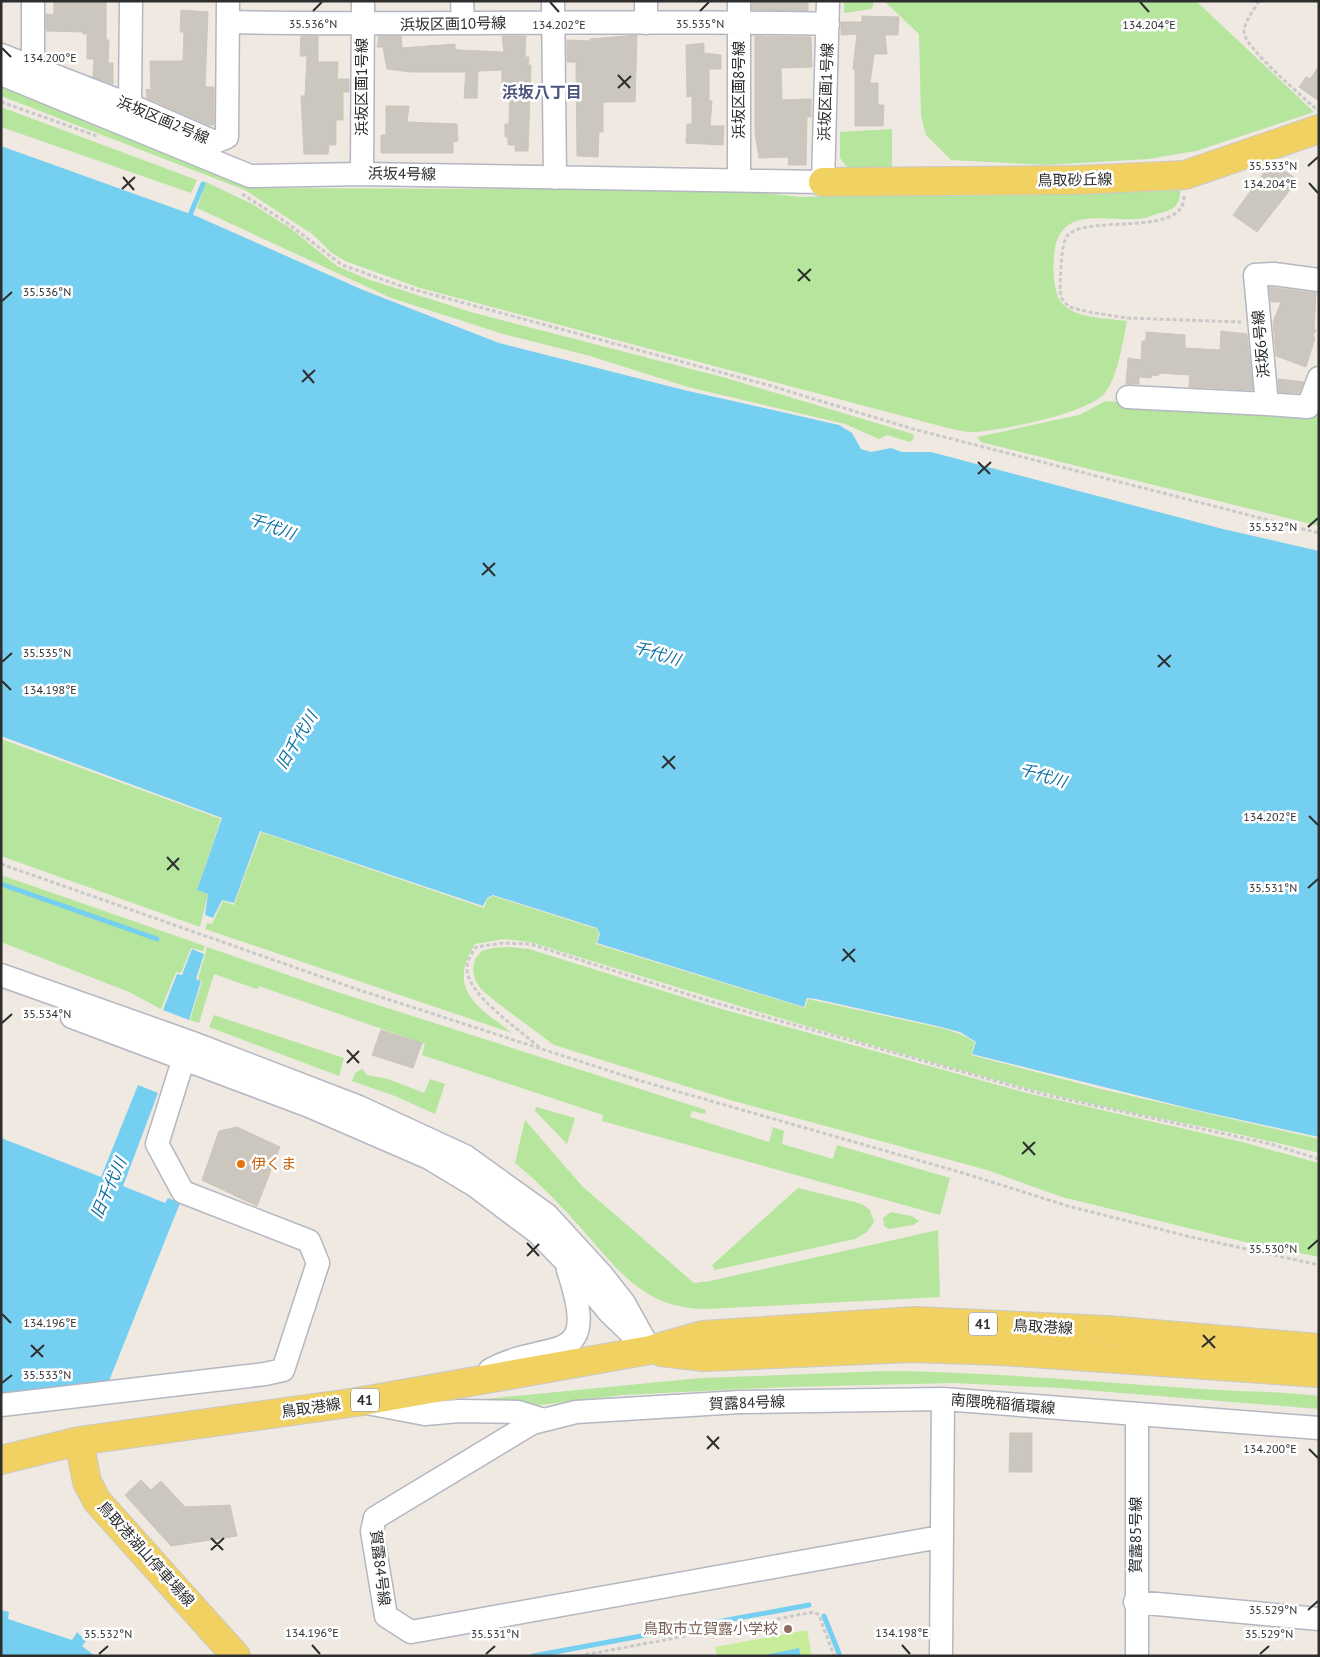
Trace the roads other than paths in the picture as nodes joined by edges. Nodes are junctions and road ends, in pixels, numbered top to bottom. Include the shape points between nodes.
1 (33, 1) edge
2 (130, 1) edge
3 (363, 1) edge
4 (462, 1) edge
5 (646, 1) edge
6 (828, 1) edge
7 (228, 12) edge
8 (553, 12) edge
9 (739, 12) edge
10 (646, 23) junction
11 (463, 24) junction
12 (828, 24) junction
13 (363, 25) junction
14 (1, 55) edge
15 (33, 68) junction
16 (1, 74) edge
17 (130, 106) junction
18 (1319, 129) edge
19 (362, 174) junction
20 (555, 178) junction
21 (740, 179) junction
22 (823, 182) junction
23 (1319, 280) edge
24 (1319, 378) edge
25 (1128, 397) dead end
26 (1267, 404) junction
27 (1, 975) edge
28 (1, 990) edge
29 (186, 1051) junction
30 (566, 1261) junction
31 (1319, 1348) edge
32 (650, 1350) junction
33 (1319, 1373) edge
34 (474, 1380) junction
35 (943, 1399) junction
36 (357, 1402) junction
37 (1, 1405) edge
38 (1137, 1414) junction
39 (544, 1420) junction
40 (1319, 1428) edge
41 (79, 1441) junction
42 (1, 1460) edge
43 (940, 1537) junction
44 (1136, 1602) junction
45 (1319, 1619) edge
46 (236, 1656) edge
47 (941, 1656) edge
48 (1137, 1656) edge

1 - 15 street
2 - 17 street
3 - 13 street, 浜坂区画1号線
4 - 11 street
5 - 10 street
6 - 12 street, 浜坂区画1号線
7 - 13 street, 浜坂区画10号線
7 - 17 street, 浜坂区画2号線 via 227,137 215,142
8 - 10 street, 浜坂区画10号線
8 - 11 street, 浜坂区画10号線
8 - 20 street
9 - 10 street, 浜坂区画10号線
9 - 12 street, 浜坂区画10号線
9 - 21 street, 浜坂区画8号線
11 - 13 street, 浜坂区画10号線
12 - 22 street, 浜坂区画1号線
13 - 19 street, 浜坂区画1号線
14 - 15 street, 浜坂区画2号線
15 - 17 street, 浜坂区画2号線
16 - 19 street, 浜坂4号線 via 250,176
18 - 22 main road, 鳥取砂丘線 via 1185,175 1078,180
19 - 20 street, 浜坂4号線
20 - 21 street, 浜坂4号線
21 - 22 street, 浜坂4号線
23 - 26 street, 浜坂6号線 via 1255,275
24 - 26 street via 1308,407
25 - 26 street
27 - 29 street
28 - 29 street
29 - 30 street via 429,1158 474,1185 538,1233
29 - 32 street via 359,1107 465,1156 547,1215 624,1303
29 - 37 street via 157,1144 183,1192 309,1241 318,1263 283,1370 255,1376
30 - 32 street via 609,1312
30 - 34 street via 576,1292 580,1322 574,1339 555,1350 502,1363
31 - 32 main road, 鳥取港線 / 41 via 1107,1330 914,1321 703,1335
32 - 33 main road, 鳥取港線 / 41 via 704,1356 912,1348 1002,1351
32 - 34 main road, 鳥取港線 / 41
34 - 36 main road, 鳥取港線 / 41
35 - 38 street, 南隈晩稲循環線
35 - 39 street, 賀露84号線 via 740,1402 576,1412
35 - 43 street, 南隈晩稲循環線
36 - 39 street via 425,1414 518,1412
36 - 41 main road, 鳥取港線 / 41
38 - 40 street, 南隈晩稲循環線
38 - 44 street, 賀露85号線
39 - 43 street, 賀露84号線 via 532,1423 375,1518 372,1531 386,1616 411,1632
41 - 42 main road, 鳥取港線 / 41
41 - 46 main road, 鳥取港湖山停車場線 via 87,1482 97,1501
43 - 47 street, 南隈晩稲循環線
44 - 45 street
44 - 48 street, 賀露85号線

